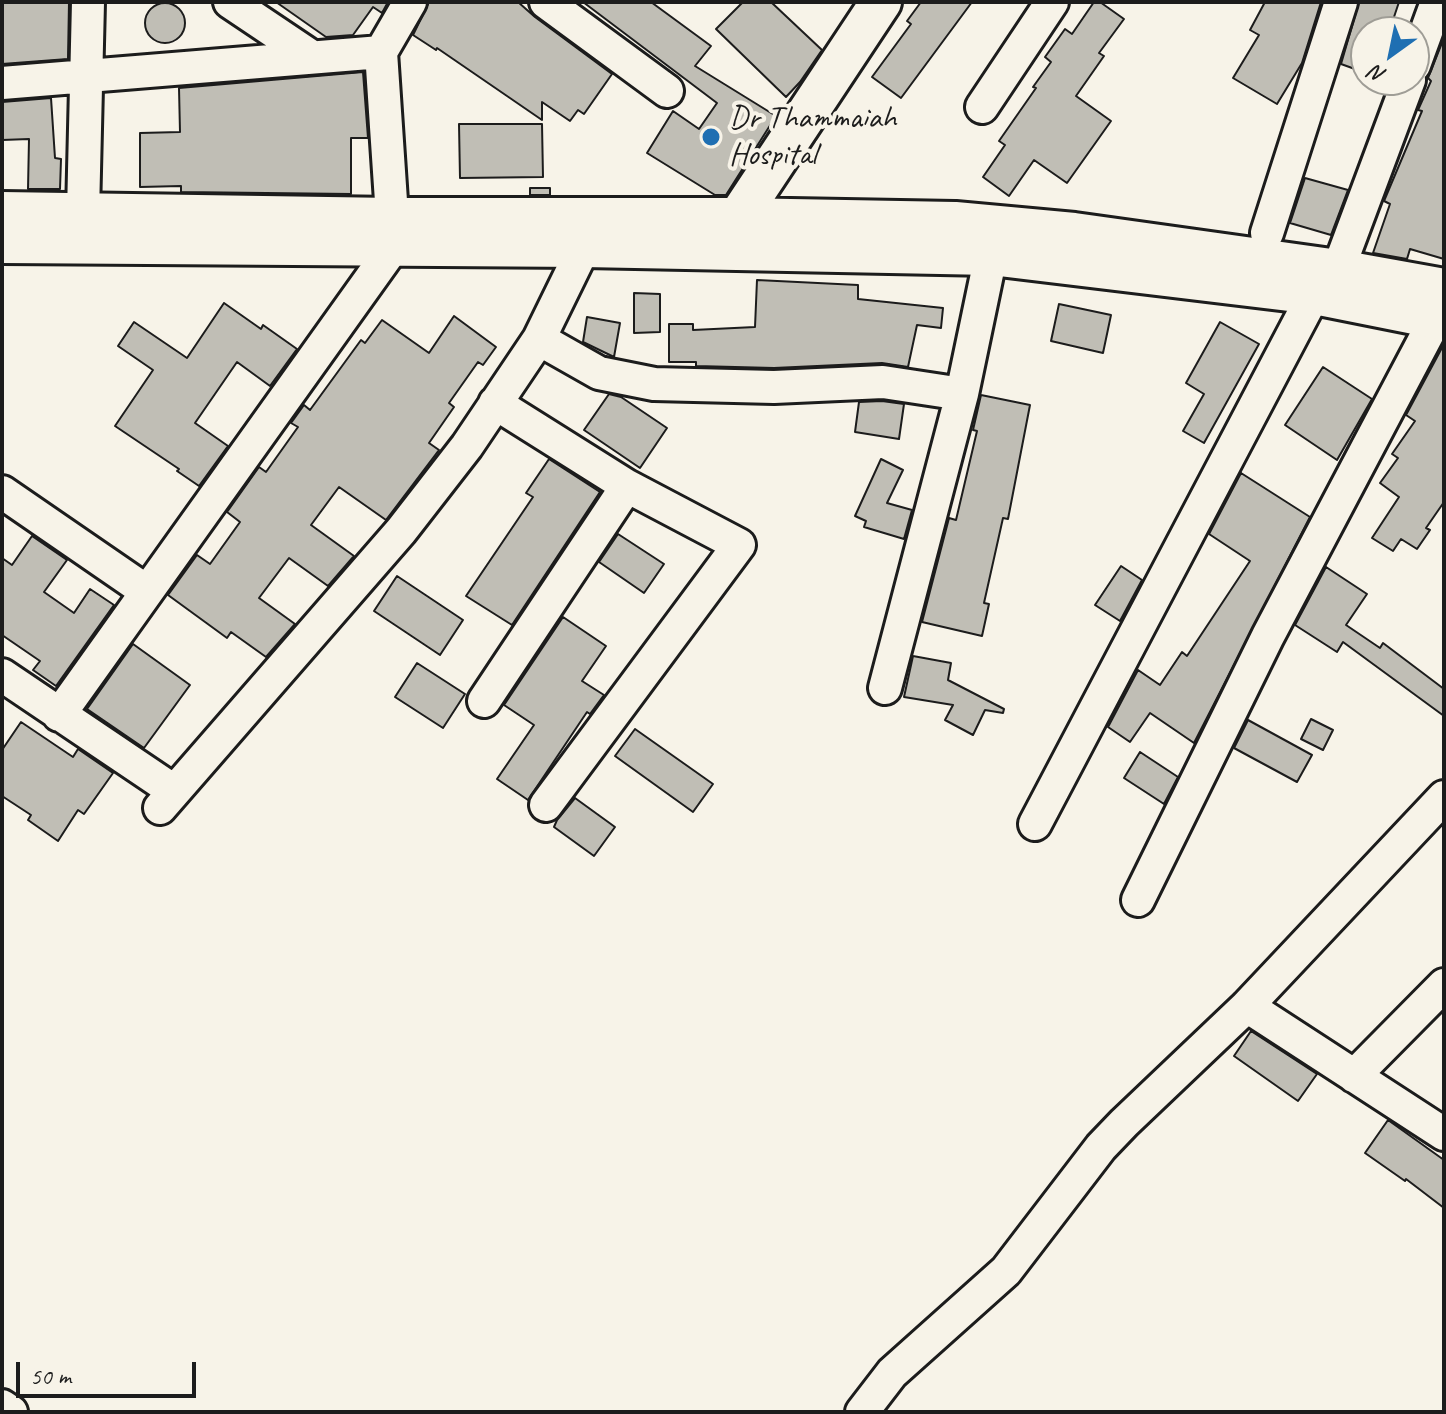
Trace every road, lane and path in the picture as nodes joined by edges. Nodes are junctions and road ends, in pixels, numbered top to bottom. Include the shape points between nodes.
1 (88, 2) edge
2 (230, 2) edge
3 (410, 2) edge
4 (546, 2) edge
5 (881, 2) edge
6 (1052, 2) edge
7 (1341, 2) edge
8 (1437, 2) edge
9 (1430, 21) edge
10 (381, 52) junction
11 (312, 57) junction
12 (88, 75) junction
13 (2, 83) edge
14 (667, 91) dead end
15 (1402, 96) edge
16 (982, 107) dead end
17 (2, 212) edge
18 (83, 213) junction
19 (393, 232) junction
20 (1267, 233) dead end
21 (727, 234) junction
22 (2, 243) edge
23 (584, 247) junction
24 (991, 255) junction
25 (1326, 282) junction
26 (1441, 309) edge
27 (539, 339) junction
28 (962, 394) junction
29 (495, 403) junction
30 (627, 486) junction
31 (2, 492) edge
32 (146, 591) junction
33 (2, 675) edge
34 (885, 688) dead end
35 (484, 701) dead end
36 (59, 715) junction
37 (1444, 797) edge
38 (546, 805) dead end
39 (1035, 824) dead end
40 (1138, 900) dead end
41 (1444, 985) edge
42 (1247, 1006) junction
43 (1354, 1076) junction
44 (1439, 1123) edge
45 (2, 1406) edge
46 (11, 1412) edge
47 (862, 1412) edge

1 - 12 street
2 - 11 street
3 - 10 street
4 - 14 street
5 - 21 main road
6 - 16 street
7 - 20 street
8 - 9 street
10 - 11 street
10 - 19 street
11 - 12 street
12 - 13 street
12 - 18 street
15 - 25 street
17 - 18 main road
18 - 19 main road
19 - 21 main road
19 - 22 main road
19 - 23 main road
19 - 32 street
21 - 23 main road
21 - 24 main road
21 - 25 main road via 955,222 1074,233
23 - 27 street
24 - 25 main road
24 - 28 street
25 - 26 main road
25 - 39 street
26 - 40 street via 1268,636
27 - 28 street via 599,373 654,384 774,387 883,382
27 - 29 street
28 - 34 street
29 - 30 street
29 - 36 street via 401,531 167,799
30 - 35 street
30 - 38 street via 739,545
31 - 32 street
32 - 36 street
33 - 36 street
37 - 42 street
41 - 43 street
42 - 43 street
42 - 47 street via 1101,1147 1006,1271 892,1373
43 - 44 street
45 - 46 street

